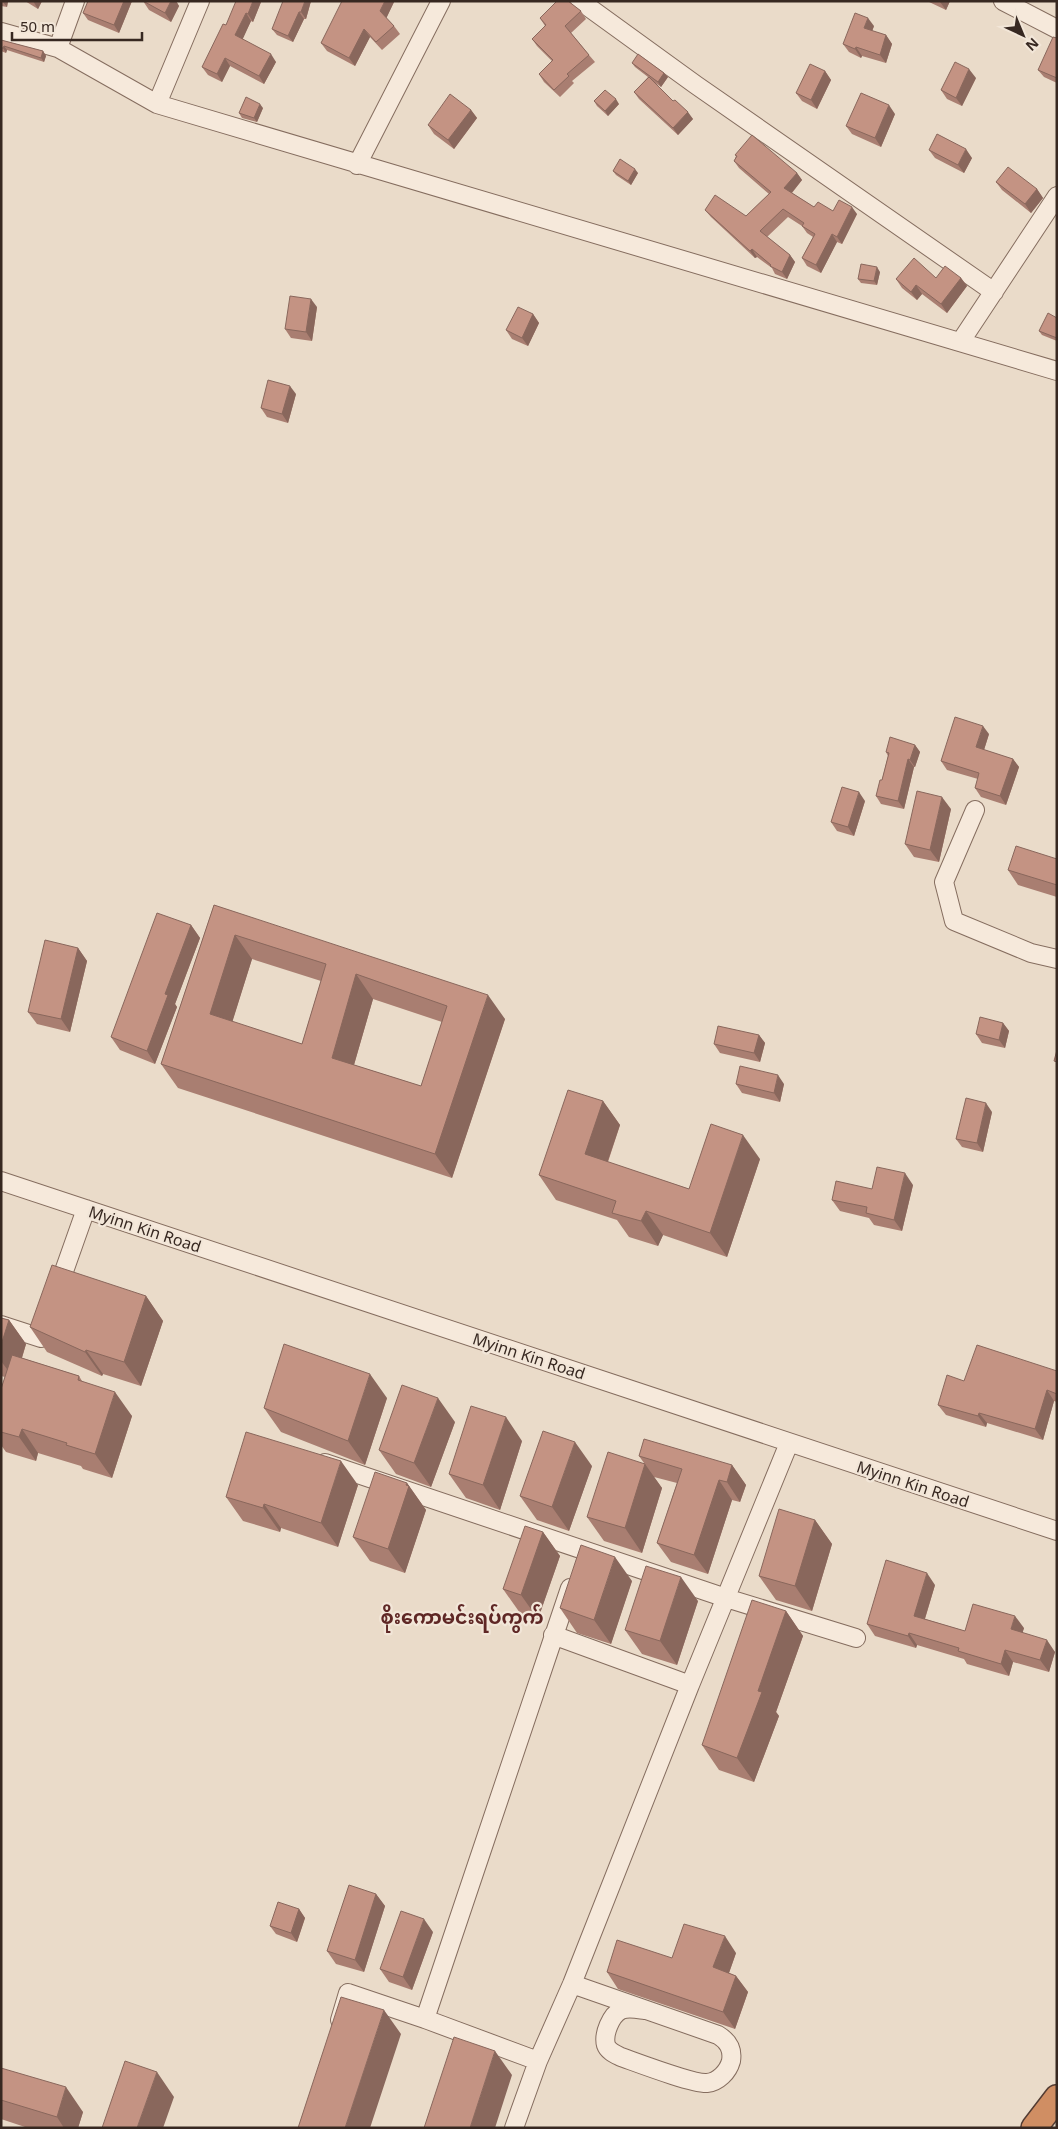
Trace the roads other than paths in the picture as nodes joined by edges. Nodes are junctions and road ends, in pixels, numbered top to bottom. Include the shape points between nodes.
1 (75, 1) edge
2 (200, 1) edge
3 (441, 1) edge
4 (580, 1) edge
5 (1003, 1) edge
6 (1057, 30) edge
7 (1, 32) edge
8 (58, 48) junction
9 (157, 104) junction
10 (357, 165) junction
11 (1057, 196) edge
12 (994, 292) junction
13 (961, 342) junction
14 (1057, 371) edge
15 (975, 810) dead end
16 (1057, 959) edge
17 (1, 1181) edge
18 (86, 1209) junction
19 (1, 1325) edge
20 (790, 1443) junction
21 (306, 1457) edge
22 (1057, 1531) edge
23 (584, 1550) junction
24 (726, 1598) junction
25 (553, 1635) junction
26 (856, 1638) dead end
27 (690, 1685) junction
28 (572, 1984) junction
29 (645, 2010) junction
30 (425, 2019) junction
31 (334, 2038) edge
32 (538, 2061) junction
33 (1057, 2098) edge
34 (514, 2128) edge
35 (1034, 2128) edge

1 - 8 street
2 - 9 street
3 - 10 street
4 - 12 street
5 - 6 street
7 - 8 street
8 - 9 street
9 - 10 street
10 - 13 street
11 - 12 street
12 - 13 street
13 - 14 street
15 - 16 street via 944,882 954,921 1032,953
17 - 18 street, Myinn Kin Road
18 - 19 street via 40,1338
18 - 20 street, Myinn Kin Road
20 - 22 street, Myinn Kin Road
20 - 24 street
21 - 23 street
23 - 24 street
23 - 25 street
24 - 26 street
24 - 27 street
25 - 27 street
25 - 30 street
27 - 28 street
28 - 29 street
28 - 32 street
29 - 29 street via 727,2041 731,2061 726,2072 717,2080 700,2083 621,2058 612,2052 606,2046 606,2036 614,2016 622,2010
30 - 31 street via 348,1993
30 - 32 street
32 - 34 street
33 - 35 highway

